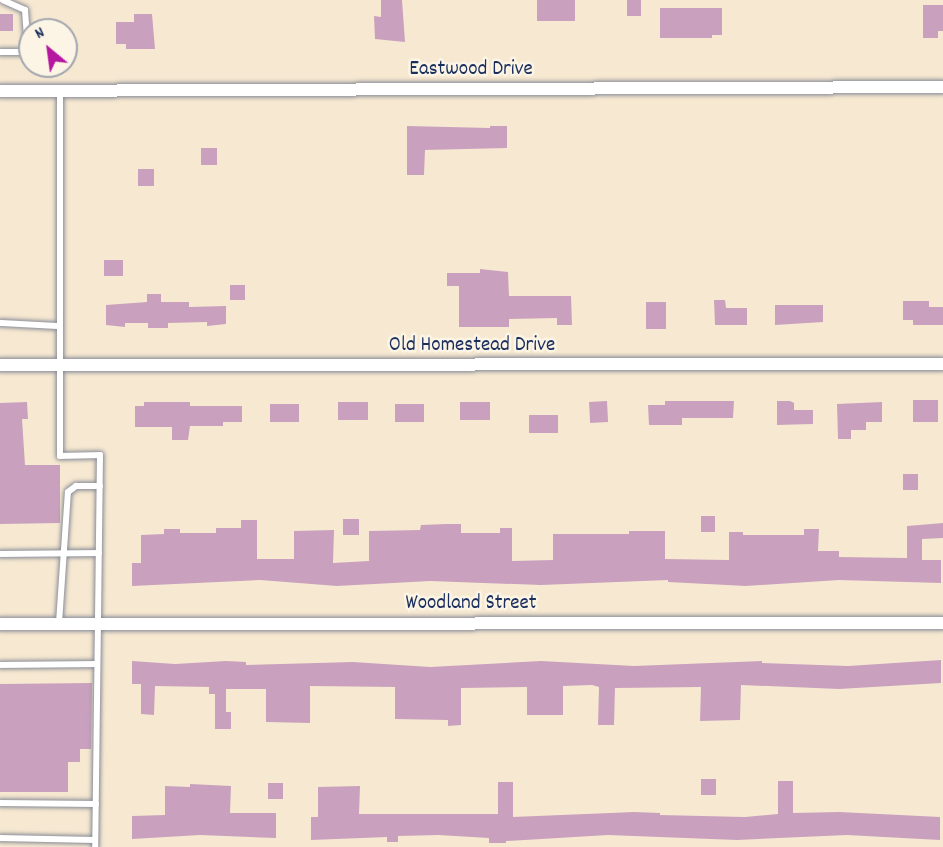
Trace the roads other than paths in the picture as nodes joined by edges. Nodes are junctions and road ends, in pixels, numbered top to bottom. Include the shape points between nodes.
1 (3, 0) edge
2 (0, 52) edge
3 (943, 87) edge
4 (0, 91) edge
5 (60, 91) junction
6 (0, 323) edge
7 (59, 326) junction
8 (943, 364) edge
9 (0, 365) edge
10 (59, 366) junction
11 (100, 486) junction
12 (64, 553) junction
13 (99, 553) junction
14 (0, 554) edge
15 (943, 623) edge
16 (0, 624) edge
17 (59, 624) junction
18 (98, 624) junction
19 (0, 664) edge
20 (97, 664) junction
21 (0, 803) edge
22 (96, 804) junction
23 (0, 838) edge
24 (95, 843) edge

1 - 2 lane via 24,10 28,52
3 - 5 street, Eastwood Drive
4 - 5 street, Eastwood Drive
5 - 7 lane
6 - 7 lane
7 - 10 lane
8 - 10 street, Old Homestead Drive
9 - 10 street, Old Homestead Drive
10 - 11 lane via 60,456 100,455
11 - 12 lane via 76,486 68,492
11 - 13 lane
12 - 13 lane
12 - 14 lane
12 - 17 lane
13 - 18 lane
15 - 18 street, Woodland Street
16 - 17 street, Woodland Street
17 - 18 street, Woodland Street
18 - 20 lane
19 - 20 lane
20 - 22 lane
21 - 22 lane
22 - 24 lane
23 - 24 lane

